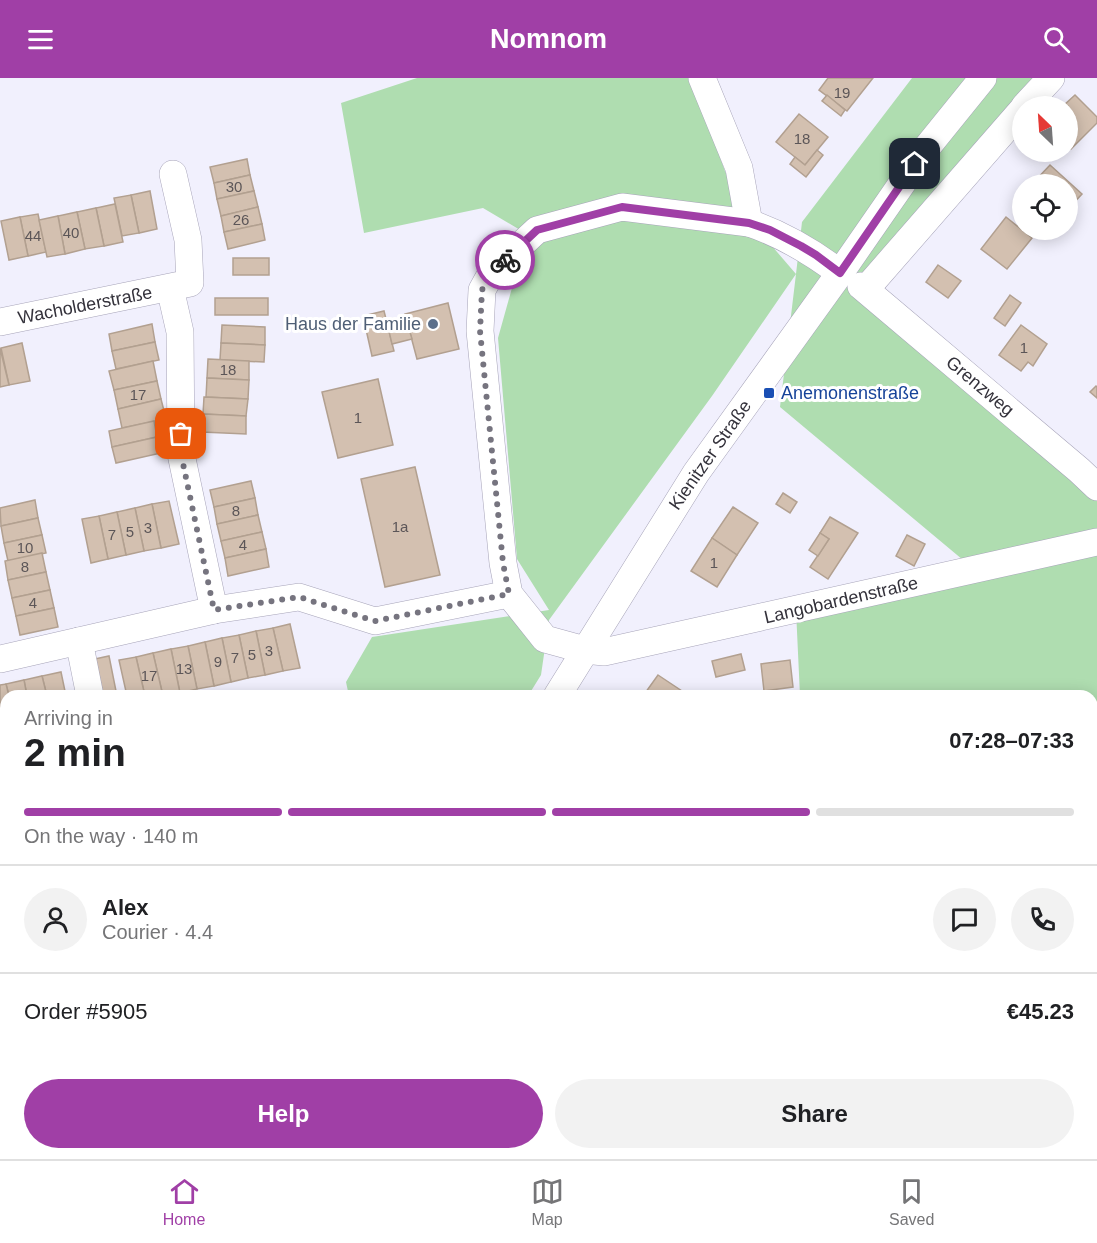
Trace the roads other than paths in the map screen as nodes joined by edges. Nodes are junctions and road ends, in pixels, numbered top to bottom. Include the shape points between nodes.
1 (702, 78) edge
2 (983, 78) edge
3 (1051, 78) edge
4 (1035, 96) edge
5 (1012, 120) edge
6 (173, 174) dead end
7 (749, 223) junction
8 (855, 283) junction
9 (170, 288) junction
10 (0, 322) edge
11 (1097, 488) edge
12 (1097, 543) edge
13 (509, 594) junction
14 (214, 610) junction
15 (79, 641) junction
16 (585, 650) junction
17 (0, 659) edge
18 (89, 690) edge
19 (561, 690) edge

1 - 7 street via 739,168
2 - 8 street, Kienitzer Straße via 928,146
3 - 4 street, Kienitzer Straße
5 - 8 street, Kienitzer Straße
6 - 9 street, Wacholderstraße via 188,240 190,283
7 - 8 street, Grenzweg via 816,255
7 - 13 street, Grenzweg via 622,207 537,230 492,272 482,290 480,331
8 - 11 street, Grenzweg
8 - 16 street, Kienitzer Straße via 696,473
9 - 10 street, Wacholderstraße
9 - 14 street, Wacholderstraße via 180,332 181,454
12 - 16 street, Langobardenstraße via 603,652
13 - 14 street via 375,621 299,597
13 - 16 street, Langobardenstraße via 545,639
14 - 15 street
15 - 17 street
15 - 18 street
16 - 19 street, Kienitzer Straße

